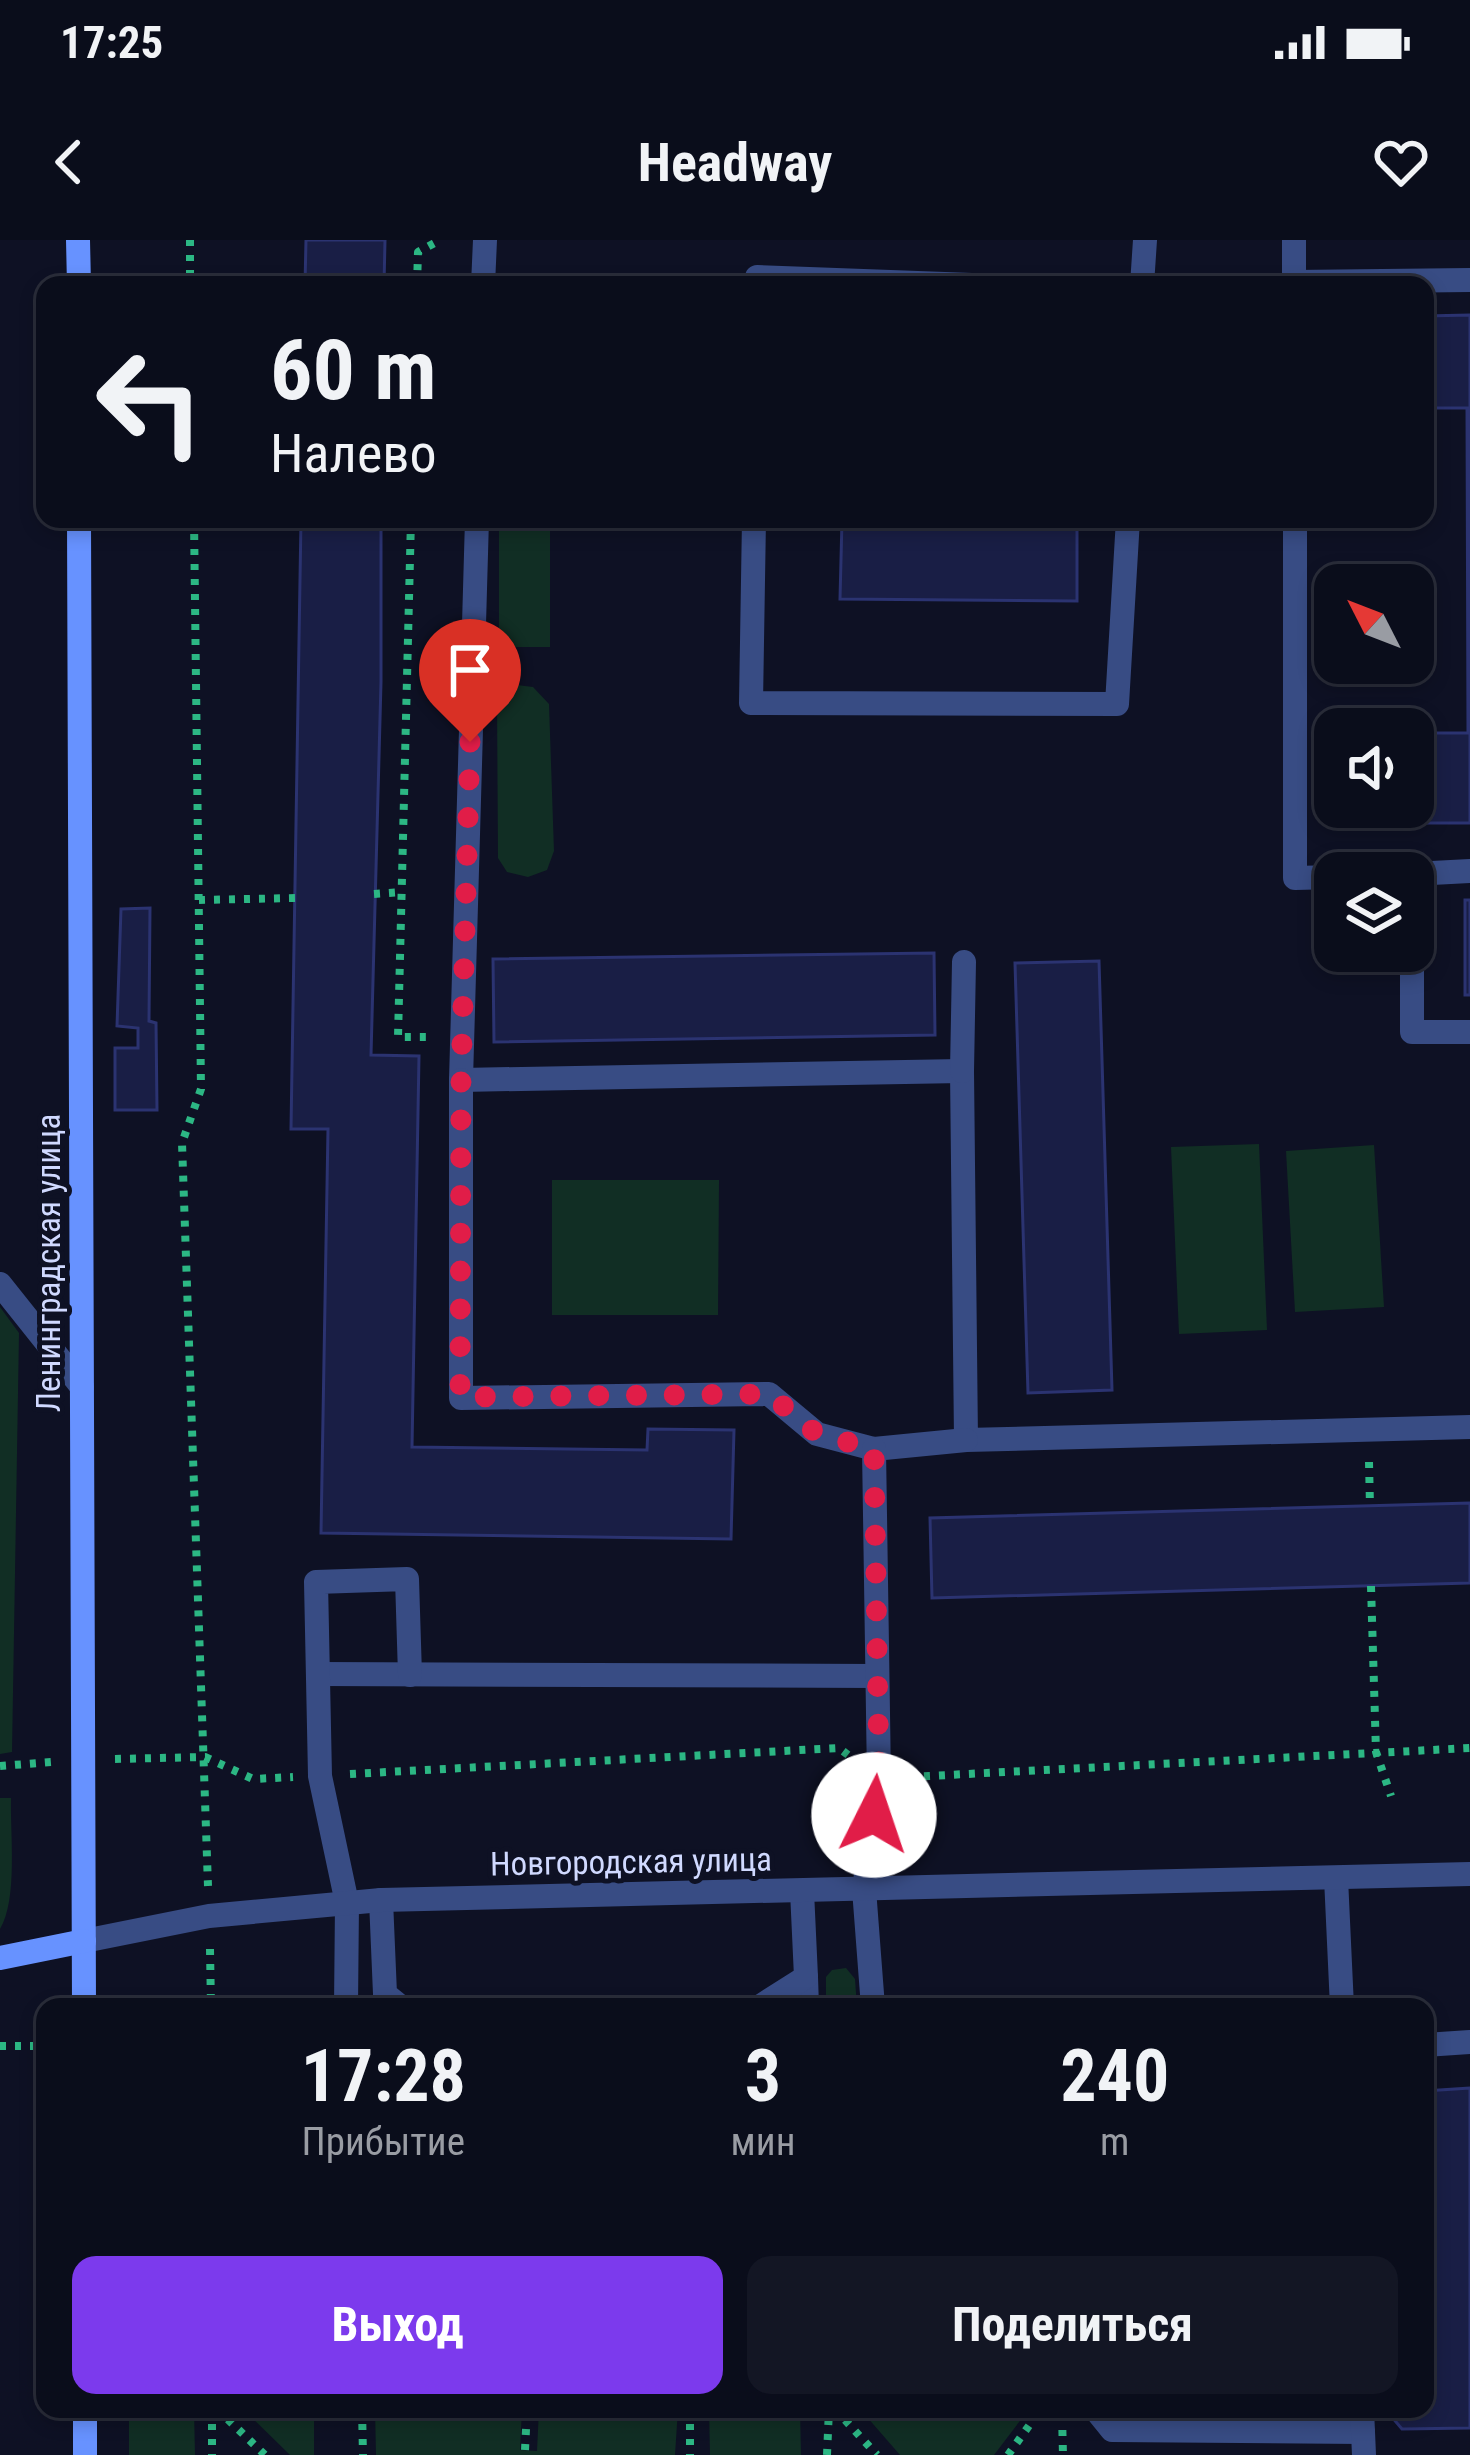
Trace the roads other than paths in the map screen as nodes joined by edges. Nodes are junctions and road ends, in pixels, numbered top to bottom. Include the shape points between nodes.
1 (78, 240) edge
2 (485, 240) edge
3 (1145, 240) edge
4 (1294, 240) edge
5 (79, 276) edge
6 (483, 276) edge
7 (1143, 276) edge
8 (1294, 276) edge
9 (1470, 280) edge
10 (1434, 281) edge
11 (79, 528) edge
12 (477, 528) edge
13 (754, 528) edge
14 (1127, 528) edge
15 (1295, 528) edge
16 (1470, 871) edge
17 (1434, 873) edge
18 (1314, 878) edge
19 (964, 962) dead end
20 (1412, 972) edge
21 (1470, 1032) edge
22 (962, 1071) junction
23 (461, 1080) junction
24 (0, 1285) edge
25 (82, 1388) junction
26 (1470, 1427) edge
27 (966, 1440) junction
28 (874, 1449) junction
29 (318, 1674) junction
30 (410, 1675) junction
31 (876, 1676) junction
32 (1470, 1874) edge
33 (1336, 1878) junction
34 (864, 1889) junction
35 (802, 1891) junction
36 (381, 1900) junction
37 (347, 1903) junction
38 (84, 1941) junction
39 (0, 1958) edge
40 (806, 1977) junction
41 (84, 1998) edge
42 (346, 1998) edge
43 (390, 1998) edge
44 (773, 1998) edge
45 (807, 1998) edge
46 (872, 1998) edge
47 (1342, 1998) edge
48 (1470, 2042) edge
49 (1434, 2044) edge
50 (85, 2418) edge
51 (1102, 2418) edge
52 (1363, 2432) edge
53 (86, 2455) edge

1 - 5 main road
2 - 6 street
3 - 7 street
4 - 8 street
9 - 10 street
11 - 25 main road, Ленинградская улица
12 - 23 street
13 - 14 street via 751,703 1117,704
15 - 18 street via 1295,878
16 - 17 street
19 - 22 street
20 - 21 street via 1412,1032
22 - 23 street
22 - 27 street
23 - 28 street via 460,1397 769,1394 817,1434
24 - 25 street
25 - 38 main road, Ленинградская улица
26 - 27 street
27 - 28 street
28 - 31 street
29 - 30 street
29 - 30 street via 316,1582 407,1579
29 - 37 street via 320,1776
30 - 31 street
31 - 34 street via 879,1778
32 - 33 street, Новгородская улица
33 - 34 street, Новгородская улица
33 - 47 street
34 - 35 street, Новгородская улица
34 - 46 street
35 - 36 street, Новгородская улица
35 - 40 street
36 - 37 street, Новгородская улица
36 - 43 street
37 - 38 street, Новгородская улица via 209,1916
37 - 42 street
38 - 39 main road
38 - 41 main road, Ленинградская улица
40 - 44 street
40 - 45 street
48 - 49 street
50 - 53 main road
51 - 52 street via 1112,2430

